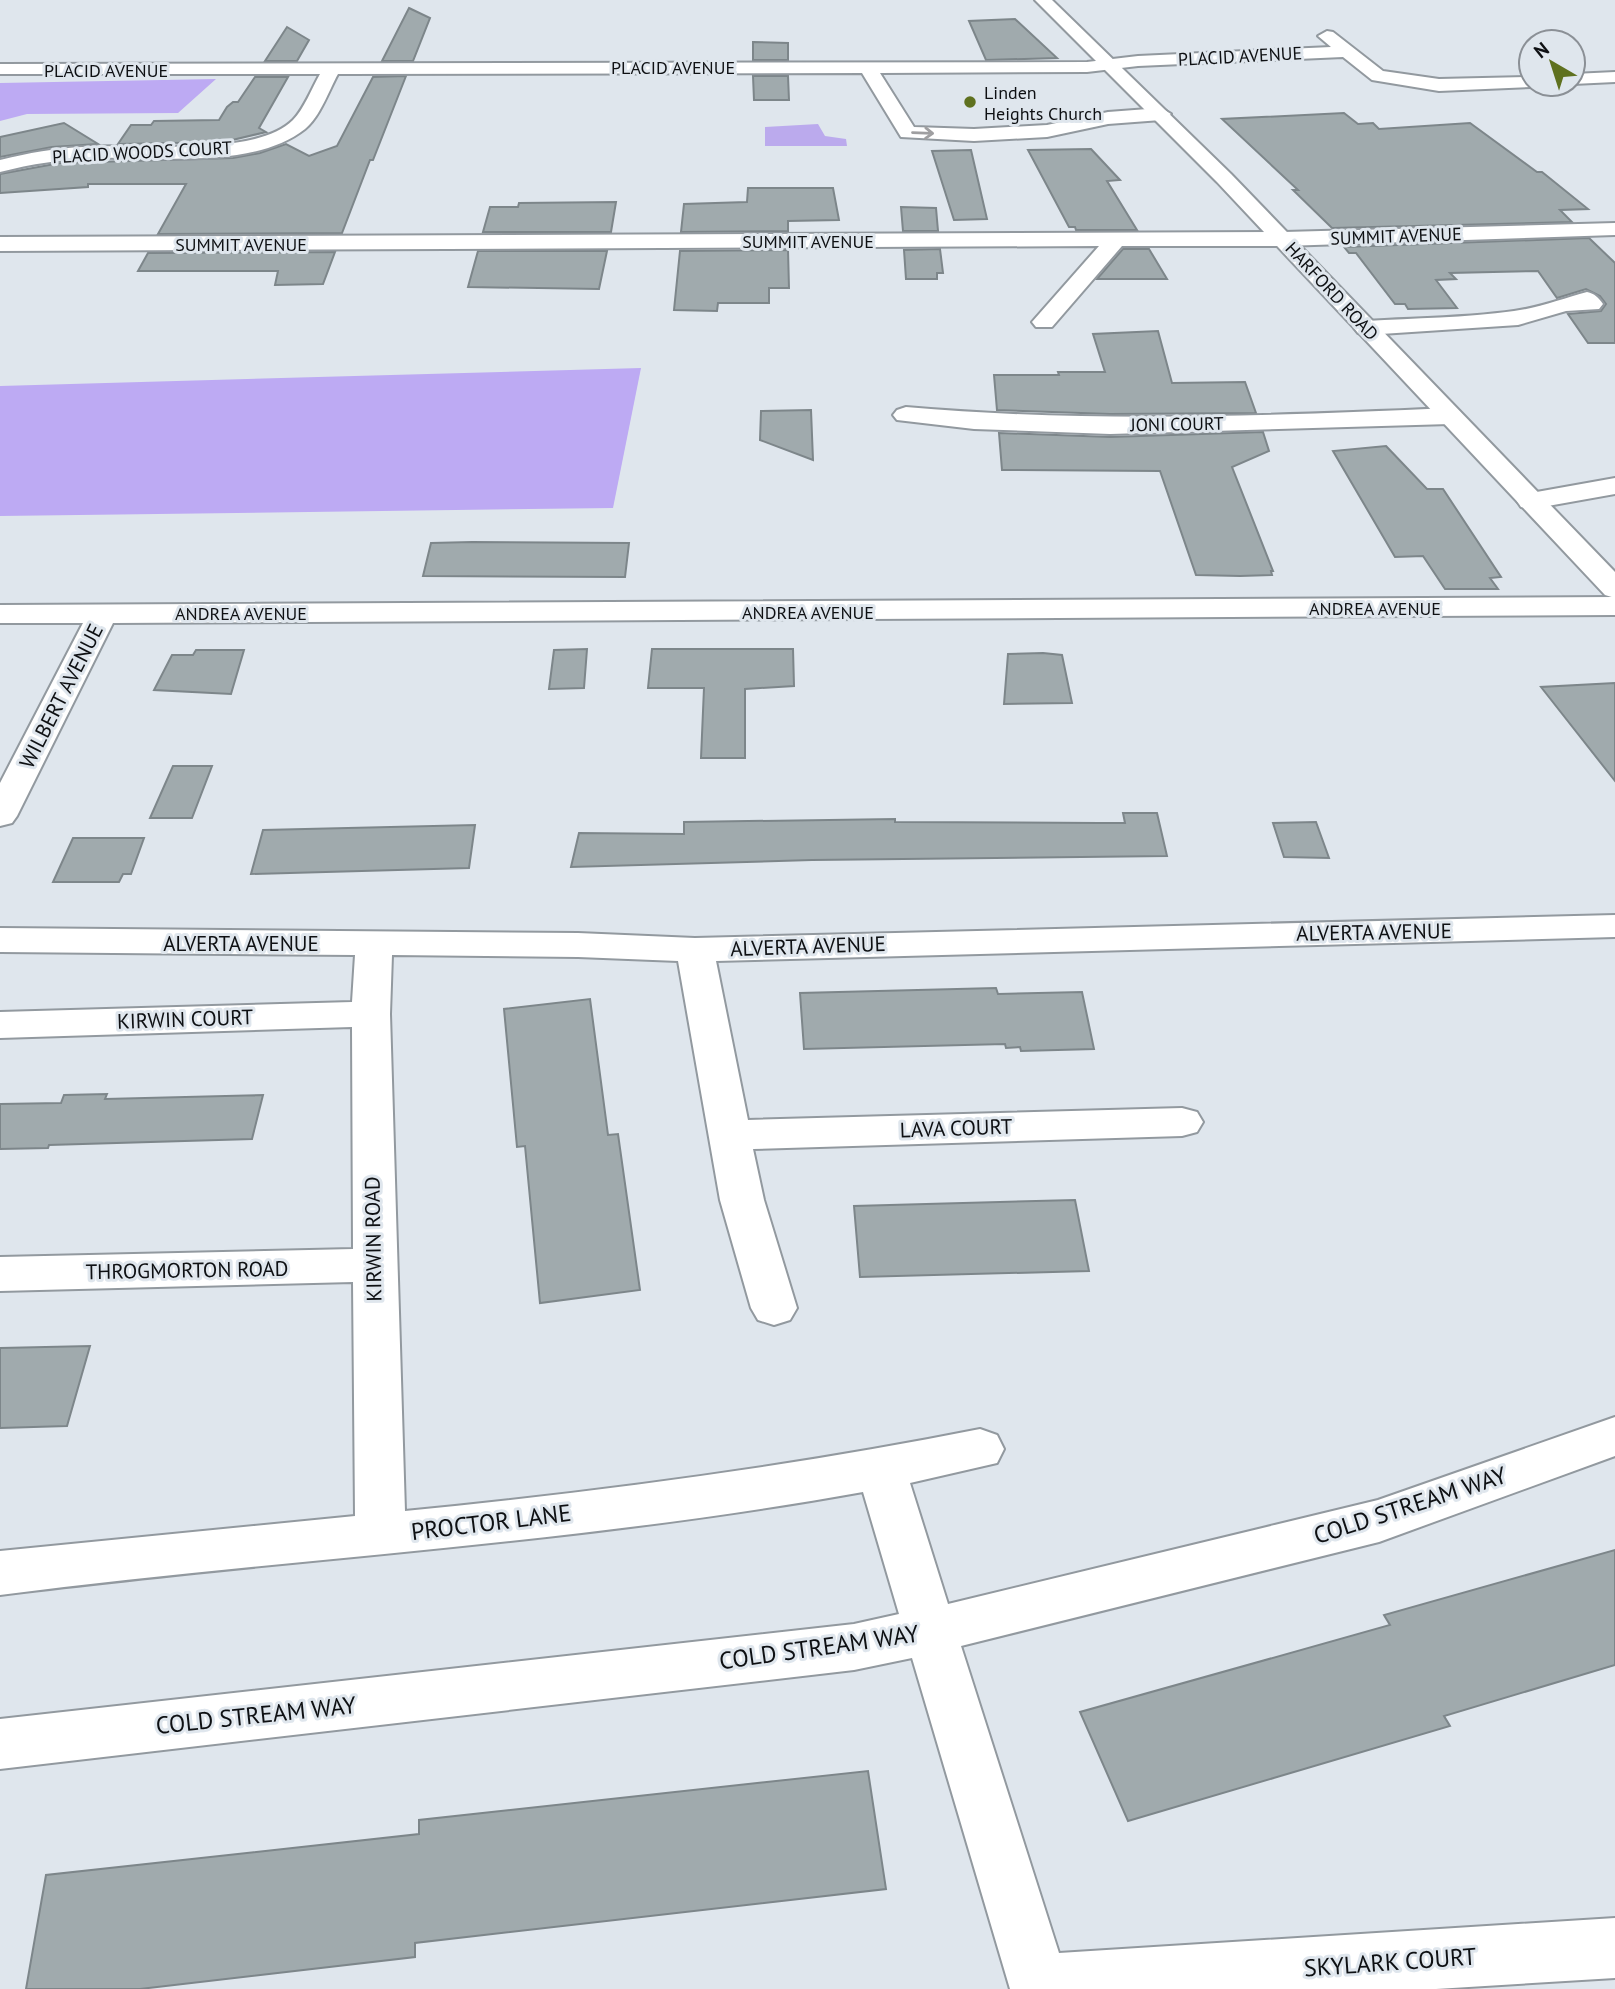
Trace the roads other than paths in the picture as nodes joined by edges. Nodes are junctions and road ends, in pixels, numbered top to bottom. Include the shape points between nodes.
1 (1042, 0) edge
2 (1317, 29) dead end
3 (1346, 52) junction
4 (1109, 64) junction
5 (867, 67) junction
6 (332, 68) junction
7 (0, 69) edge
8 (1615, 77) edge
9 (1587, 78) edge
10 (1517, 82) edge
11 (1161, 114) junction
12 (0, 166) edge
13 (1615, 229) edge
14 (1117, 239) junction
15 (1284, 239) junction
16 (0, 244) edge
17 (1587, 299) dead end
18 (1044, 322) dead end
19 (1366, 328) junction
20 (906, 415) dead end
21 (1450, 416) junction
22 (1615, 486) edge
23 (1531, 501) junction
24 (1615, 589) edge
25 (1615, 606) edge
26 (103, 613) junction
27 (0, 614) edge
28 (0, 816) edge
29 (1615, 926) edge
30 (0, 940) edge
31 (374, 943) junction
32 (695, 950) junction
33 (371, 1014) junction
34 (0, 1025) edge
35 (1182, 1122) dead end
36 (730, 1135) junction
37 (373, 1265) junction
38 (0, 1274) edge
39 (774, 1308) dead end
40 (1615, 1436) edge
41 (980, 1449) dead end
42 (881, 1470) junction
43 (380, 1535) junction
44 (0, 1573) edge
45 (930, 1631) junction
46 (0, 1744) edge
47 (1615, 1948) edge
48 (1040, 1987) edge

1 - 4 street, HARFORD ROAD
2 - 3 street
3 - 4 street, PLACID AVENUE
3 - 10 street via 1378,76 1395,80 1439,85
4 - 5 street, PLACID AVENUE
4 - 11 street, HARFORD ROAD
5 - 6 street, PLACID AVENUE
5 -> 11 street via 908,133 1047,131 1108,118
6 - 7 street, PLACID AVENUE
6 - 12 street, PLACID WOODS COURT via 301,123 273,139 211,150 75,153
8 - 9 street
11 - 15 street, HARFORD ROAD
13 - 15 street, SUMMIT AVENUE
14 - 15 street, SUMMIT AVENUE
14 - 16 street, SUMMIT AVENUE
14 - 18 street
15 - 19 street, HARFORD ROAD
17 - 19 street via 1591,304 1564,304 1518,318
19 - 21 street, HARFORD ROAD
20 - 21 street, JONI COURT via 973,422 1142,425
21 - 23 street, HARFORD ROAD
22 - 23 street
23 - 24 street, HARFORD ROAD
25 - 26 street, ANDREA AVENUE
26 - 27 street, ANDREA AVENUE
26 - 28 street, WILBERT AVENUE
29 - 32 street, ALVERTA AVENUE
30 - 31 street, ALVERTA AVENUE
31 - 32 street, ALVERTA AVENUE
31 - 33 street, KIRWIN ROAD
32 - 36 street
33 - 34 street, KIRWIN COURT
33 - 37 street, KIRWIN ROAD
35 - 36 street, LAVA COURT
36 - 39 street via 742,1200
37 - 38 street, THROGMORTON ROAD
37 - 43 street, KIRWIN ROAD
40 - 45 street, COLD STREAM WAY via 1379,1521
41 - 42 street, PROCTOR LANE
42 - 43 street, PROCTOR LANE via 732,1495
42 - 45 street, SKYLARK COURT
43 - 44 street, PROCTOR LANE
45 - 46 street, COLD STREAM WAY via 854,1647
45 - 48 street, SKYLARK COURT
47 - 48 street, SKYLARK COURT

